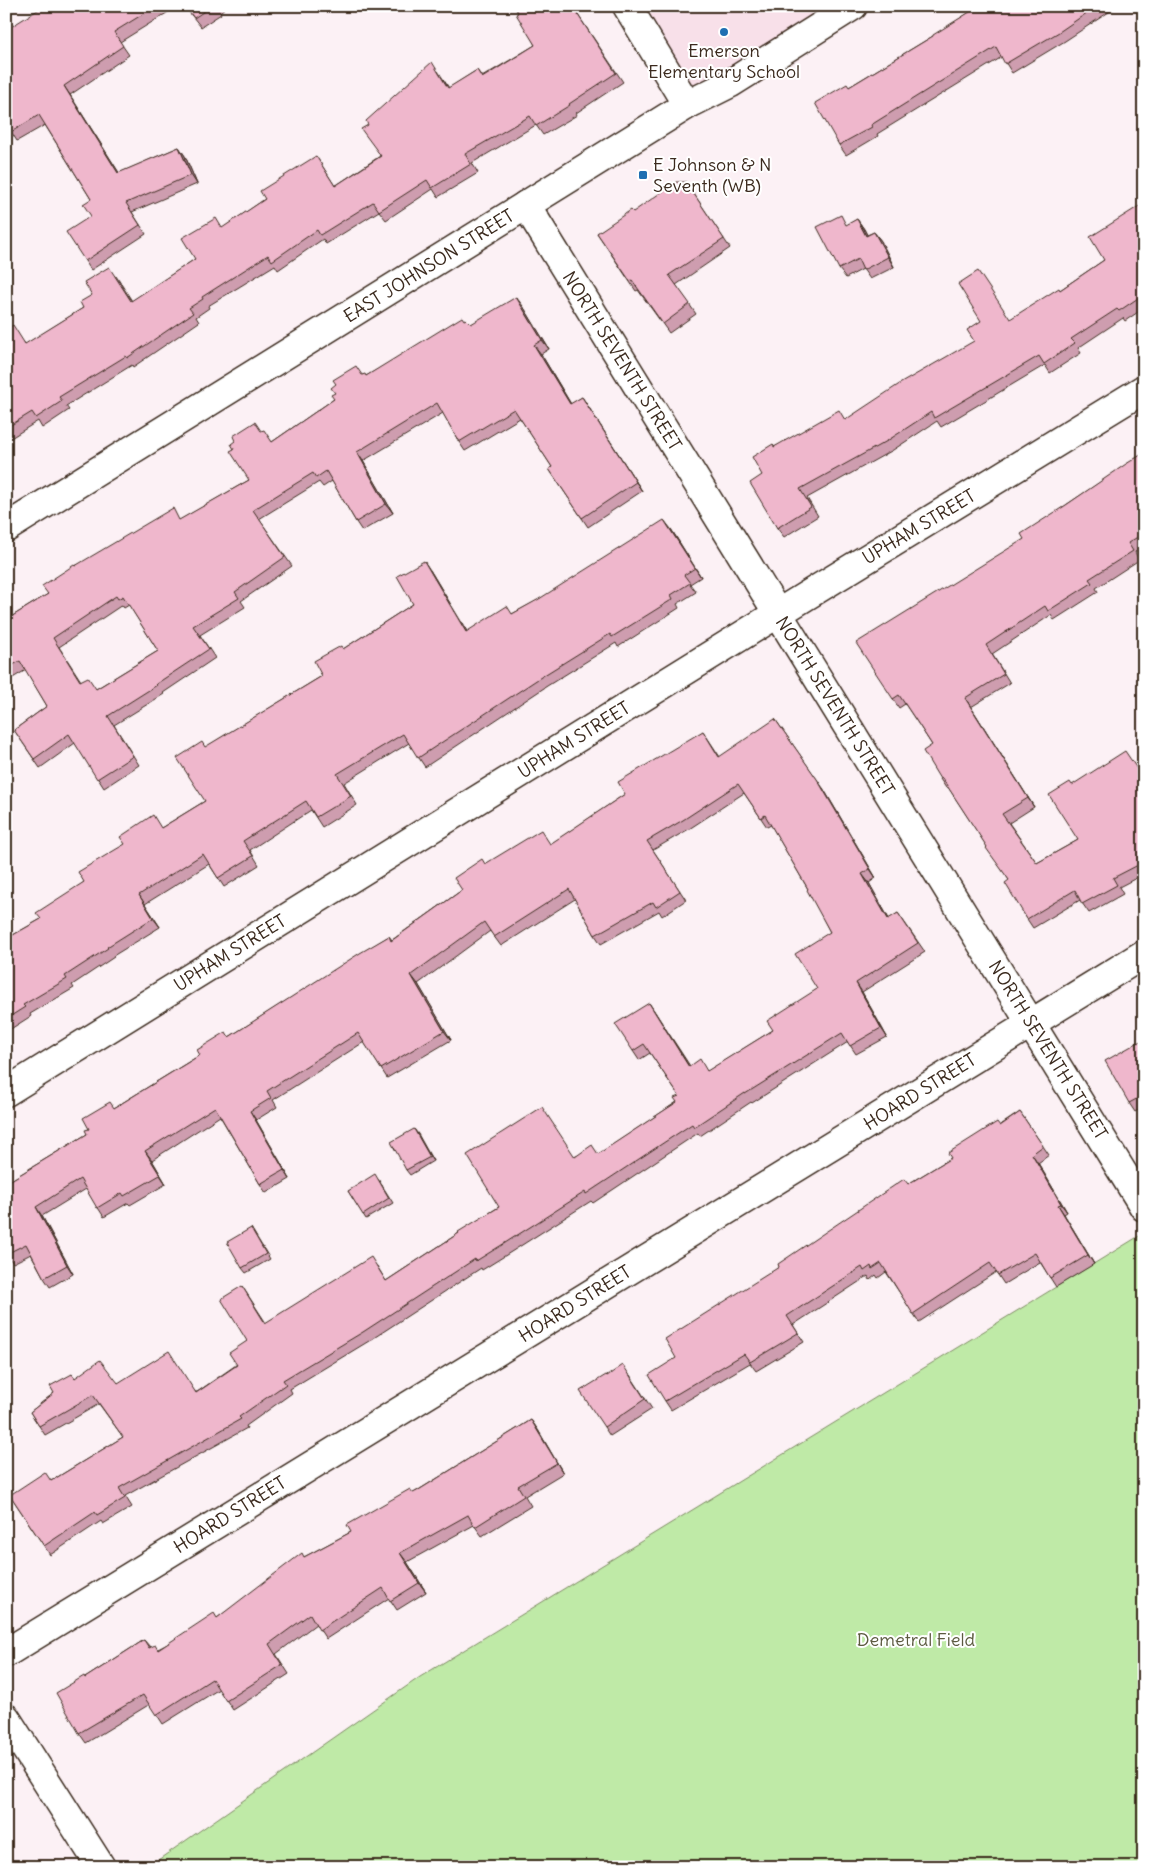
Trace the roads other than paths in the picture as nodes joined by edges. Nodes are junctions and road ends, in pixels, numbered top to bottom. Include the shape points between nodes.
1 (627, 6) edge
2 (853, 6) edge
3 (688, 105) junction
4 (526, 205) junction
5 (1144, 389) edge
6 (6, 528) edge
7 (778, 613) junction
8 (1144, 954) edge
9 (1031, 1024) junction
10 (6, 1092) edge
11 (1144, 1207) edge
12 (6, 1652) edge
13 (6, 1718) edge
14 (101, 1867) edge

1 - 3 street
2 - 3 street, EAST JOHNSON STREET via 731,83
3 - 4 street, EAST JOHNSON STREET
4 - 6 street, EAST JOHNSON STREET
4 - 7 street, NORTH SEVENTH STREET
5 - 7 street, UPHAM STREET
7 - 9 street, NORTH SEVENTH STREET
7 - 10 street, UPHAM STREET
8 - 9 street, HOARD STREET
9 - 11 street, NORTH SEVENTH STREET
9 - 12 street, HOARD STREET
13 - 14 street

